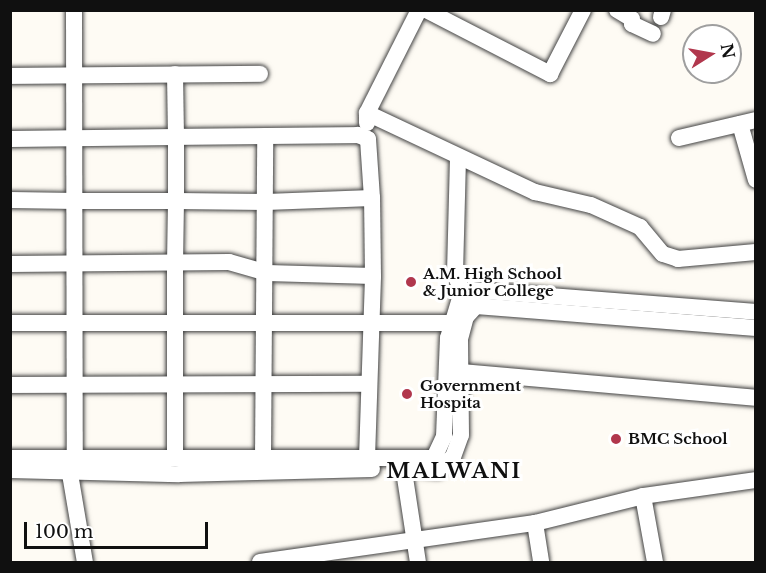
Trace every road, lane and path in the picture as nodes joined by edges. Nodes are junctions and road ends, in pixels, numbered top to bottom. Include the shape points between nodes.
1 (74, 10) edge
2 (419, 10) edge
3 (426, 10) edge
4 (583, 10) edge
5 (617, 10) edge
6 (653, 34) dead end
7 (75, 74) junction
8 (175, 74) junction
9 (260, 74) dead end
10 (10, 76) edge
11 (367, 113) junction
12 (748, 122) edge
13 (265, 136) junction
14 (176, 137) junction
15 (679, 138) dead end
16 (10, 139) edge
17 (76, 139) junction
18 (368, 139) junction
19 (458, 158) junction
20 (756, 180) edge
21 (372, 198) junction
22 (10, 200) edge
23 (76, 201) junction
24 (176, 201) junction
25 (266, 202) junction
26 (756, 252) edge
27 (75, 261) junction
28 (175, 262) junction
29 (10, 264) edge
30 (267, 273) junction
31 (373, 276) junction
32 (461, 295) junction
33 (472, 309) junction
34 (756, 312) edge
35 (175, 321) junction
36 (75, 322) junction
37 (266, 322) junction
38 (370, 322) junction
39 (453, 322) junction
40 (10, 323) edge
41 (756, 328) edge
42 (451, 371) junction
43 (264, 384) junction
44 (368, 384) junction
45 (10, 385) edge
46 (75, 385) junction
47 (175, 385) junction
48 (756, 398) edge
49 (10, 458) edge
50 (175, 458) junction
51 (263, 458) junction
52 (367, 458) junction
53 (70, 462) junction
54 (403, 463) junction
55 (10, 470) edge
56 (756, 480) edge
57 (643, 496) junction
58 (535, 523) junction
59 (415, 540) junction
60 (310, 559) edge
61 (85, 562) edge
62 (260, 562) edge
63 (418, 562) edge
64 (541, 562) edge
65 (655, 562) edge

1 - 7 street
2 - 11 street
3 - 4 street via 550,74
5 - 6 street via 632,19 632,24
7 - 8 street
7 - 10 street
7 - 17 street
8 - 9 street
8 - 14 street
11 - 18 street
11 - 19 street
12 - 15 street
12 - 20 street
13 - 14 street
13 - 18 street via 358,135
13 - 25 street
14 - 17 street
14 - 24 street
16 - 17 street
17 - 23 street
18 - 21 street
19 - 26 street via 535,192 591,205 640,227 663,254 678,259
19 - 32 street via 455,276
21 - 25 street
21 - 31 street
22 - 23 street
23 - 24 street
23 - 27 street
24 - 25 street
24 - 28 street
25 - 30 street
27 - 28 street
27 - 29 street
27 - 36 street
28 - 30 street via 229,262
28 - 35 street
30 - 31 street
30 - 37 street
31 - 38 street
32 - 33 street
32 - 34 street via 472,290
32 - 39 street
33 - 41 street
33 - 42 street
35 - 36 street
35 - 37 street
35 - 47 street
36 - 40 street
36 - 46 street
37 - 38 street
37 - 43 street
38 - 39 street
38 - 44 street
39 - 42 street
42 - 48 street
42 - 54 street via 460,435 453,457 438,470
43 - 44 street
43 - 47 street
43 - 51 street
44 - 52 street
45 - 46 street
46 - 47 street
46 - 53 street
47 - 50 street
49 - 53 street
50 - 51 street
50 - 53 street
51 - 52 street
52 - 54 street
53 - 54 street via 179,474
53 - 55 street
53 - 61 street
54 - 59 street
56 - 57 street
57 - 58 street
57 - 65 street
58 - 59 street
58 - 64 street
59 - 60 street
59 - 63 street
60 - 62 street

